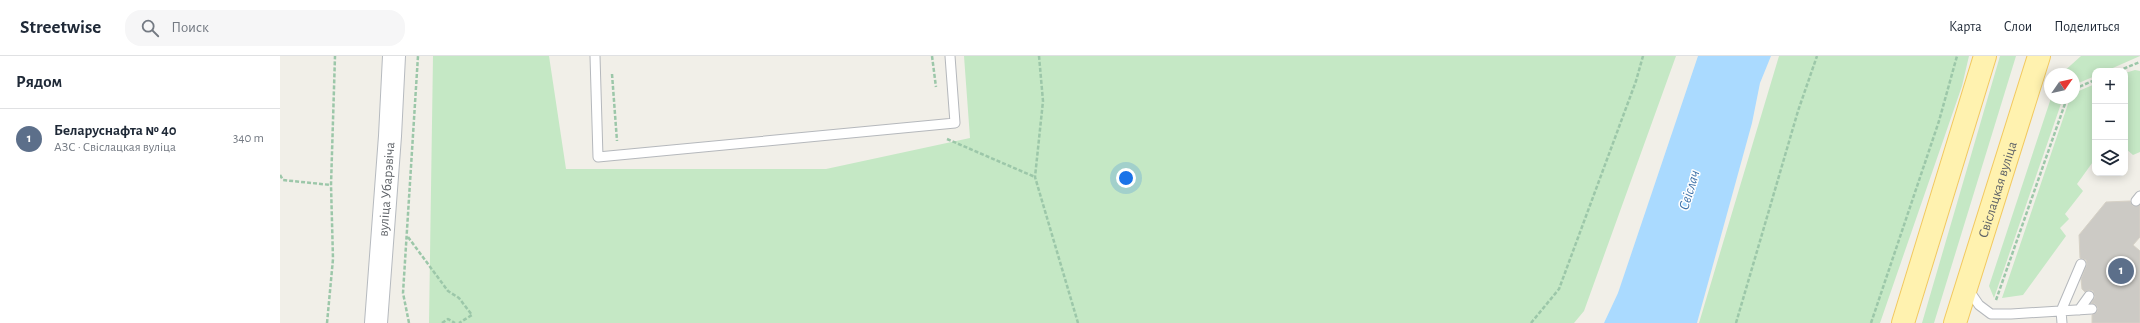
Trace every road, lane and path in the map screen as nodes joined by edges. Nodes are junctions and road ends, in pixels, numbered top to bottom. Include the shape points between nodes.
1 (335, 56) edge
2 (394, 56) edge
3 (418, 56) edge
4 (595, 56) edge
5 (950, 56) edge
6 (1039, 56) edge
7 (1643, 56) edge
8 (1817, 56) edge
9 (1957, 56) edge
10 (1985, 56) edge
11 (2056, 56) edge
12 (2140, 62) edge
13 (2037, 64) edge
14 (2125, 68) edge
15 (611, 70) dead end
16 (2092, 81) edge
17 (2080, 86) edge
18 (2064, 104) edge
19 (943, 137) dead end
20 (617, 155) junction
21 (280, 175) edge
22 (1034, 177) junction
23 (331, 185) junction
24 (408, 237) junction
25 (2081, 264) dead end
26 (1966, 287) junction
27 (2089, 296) dead end
28 (2092, 309) dead end
29 (2061, 310) junction
30 (2079, 310) junction
31 (1991, 314) junction
32 (327, 323) edge
33 (376, 323) edge
34 (409, 323) edge
35 (442, 323) edge
36 (455, 323) edge
37 (459, 323) edge
38 (1078, 323) edge
39 (1531, 323) edge
40 (1736, 323) edge
41 (1871, 323) edge
42 (1903, 323) edge
43 (1955, 323) edge
44 (2062, 323) edge

1 - 23 path
2 - 33 main road, вуліца Убарэвіча
3 - 24 path
4 - 20 lane via 598,157
5 - 20 lane via 955,124
6 - 22 path via 1043,101
7 - 39 path via 1559,289
8 - 40 path via 1798,111
9 - 41 path via 1939,121
10 - 42 main road
11 - 13 main road
12 - 14 path
13 - 26 main road, Свіслацкая вуліца
15 - 20 path
16 - 17 path
18 - 31 path
19 - 22 path
21 - 23 path via 283,180
22 - 38 path
23 - 32 path via 333,259
24 - 34 path via 403,292
24 - 37 path via 448,290 472,315
25 - 29 lane
26 - 31 lane via 1979,305
26 - 43 main road, Свіслацкая вуліца
27 - 30 lane
28 - 30 lane
29 - 30 lane
29 - 31 lane
29 - 44 lane
35 - 36 path via 448,319

